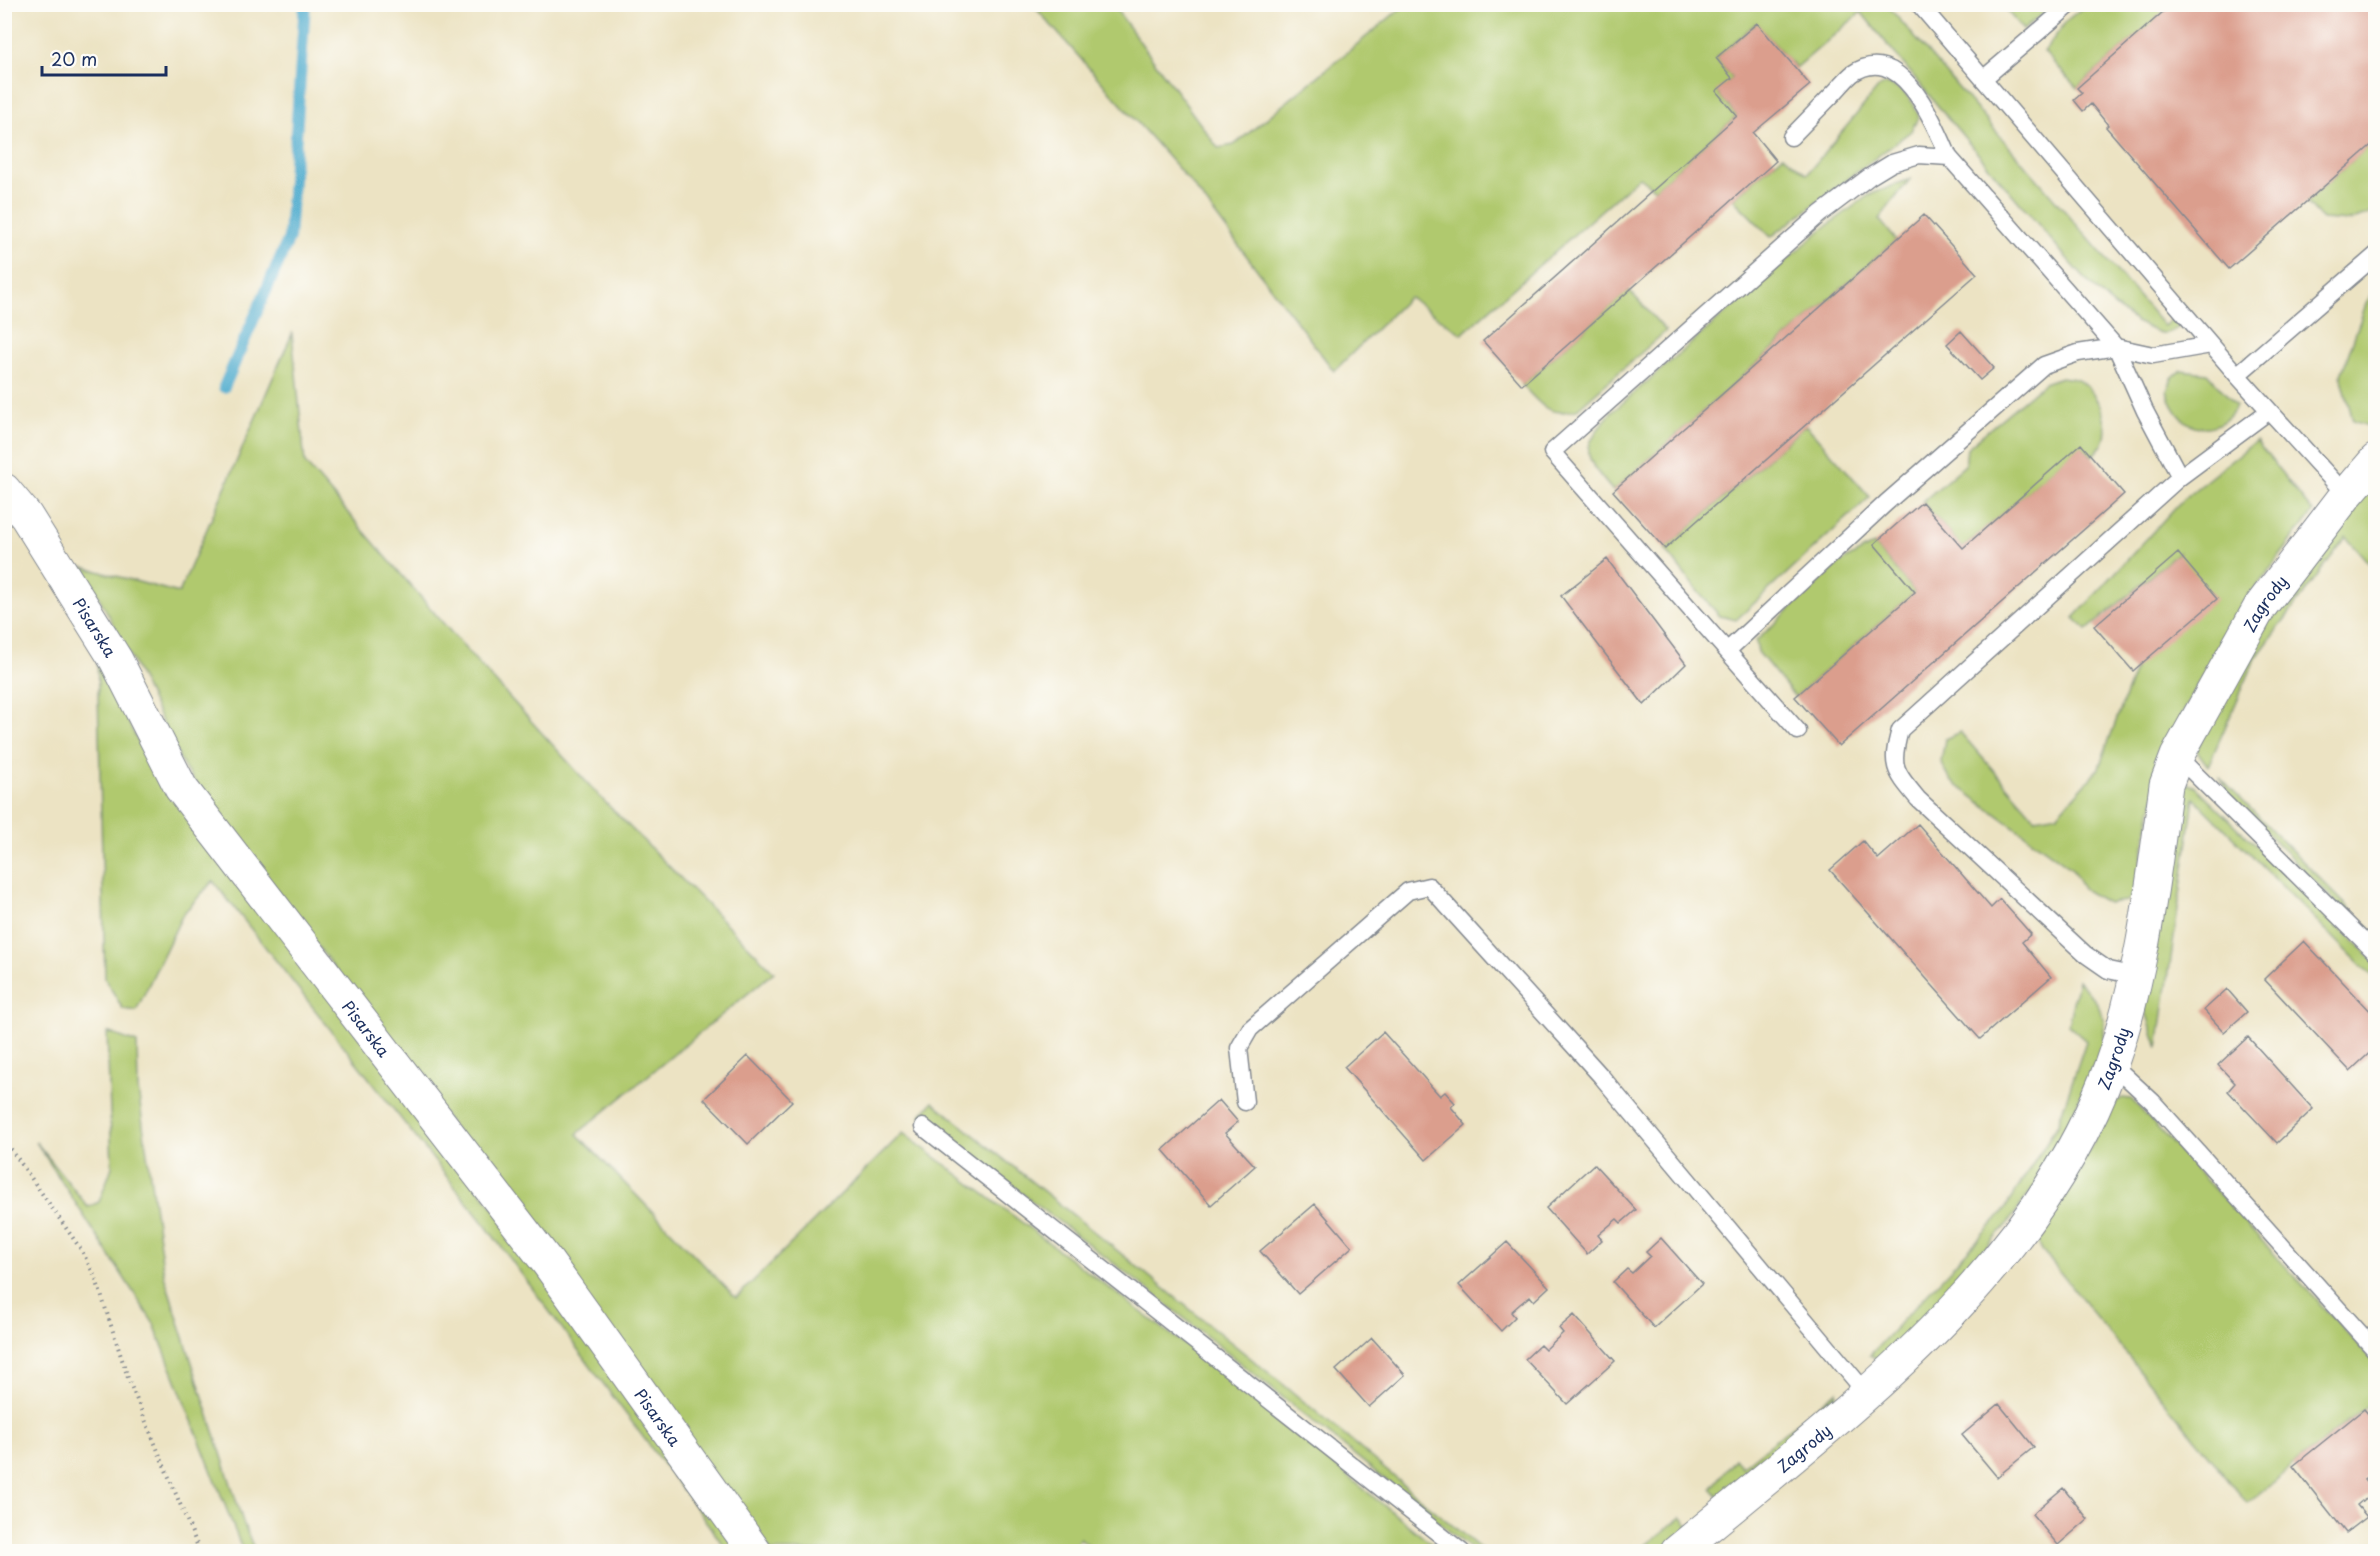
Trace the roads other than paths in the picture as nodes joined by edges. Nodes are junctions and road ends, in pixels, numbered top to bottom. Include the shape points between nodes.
1 (1919, 4) edge
2 (2071, 4) edge
3 (1983, 79) junction
4 (1791, 137) dead end
5 (1949, 157) junction
6 (2376, 255) edge
7 (2211, 345) junction
8 (2116, 347) junction
9 (2236, 375) junction
10 (2269, 411) junction
11 (2376, 460) edge
12 (2180, 477) junction
13 (4, 490) edge
14 (2346, 495) junction
15 (1727, 651) junction
16 (1798, 731) dead end
17 (2177, 756) junction
18 (2376, 953) edge
19 (2136, 976) junction
20 (2112, 1064) junction
21 (1245, 1102) dead end
22 (923, 1127) dead end
23 (2376, 1351) edge
24 (1866, 1394) junction
25 (755, 1551) edge
26 (1462, 1551) edge
27 (1677, 1551) edge

1 - 3 lane
2 - 3 lane
3 - 7 lane
4 - 5 lane via 1853,74 1878,66 1898,74 1912,87 1934,121
5 - 8 lane
5 - 15 lane via 1919,155 1892,163 1869,177 1820,214 1552,452
6 - 9 lane
7 - 8 lane via 2153,355
7 - 9 lane
8 - 12 lane
8 - 15 lane via 2078,353 2044,365 1886,503
9 - 10 lane
10 - 12 lane
10 - 14 lane
11 - 14 street, Zagrody
12 - 19 lane via 1900,730 1893,756 1901,778 1918,799 2085,954 2108,970
13 - 25 street, Pisarska via 26,516 116,660 181,788 548,1263
14 - 17 street, Zagrody via 2260,607
15 - 16 lane
17 - 18 lane
17 - 19 street, Zagrody via 2166,785
19 - 20 street, Zagrody
20 - 23 lane via 2153,1102
20 - 24 street, Zagrody via 2065,1164 2013,1239 1955,1308
21 - 24 lane via 1239,1048 1250,1029 1408,891 1429,886 1601,1076
22 - 26 lane
24 - 27 street, Zagrody

